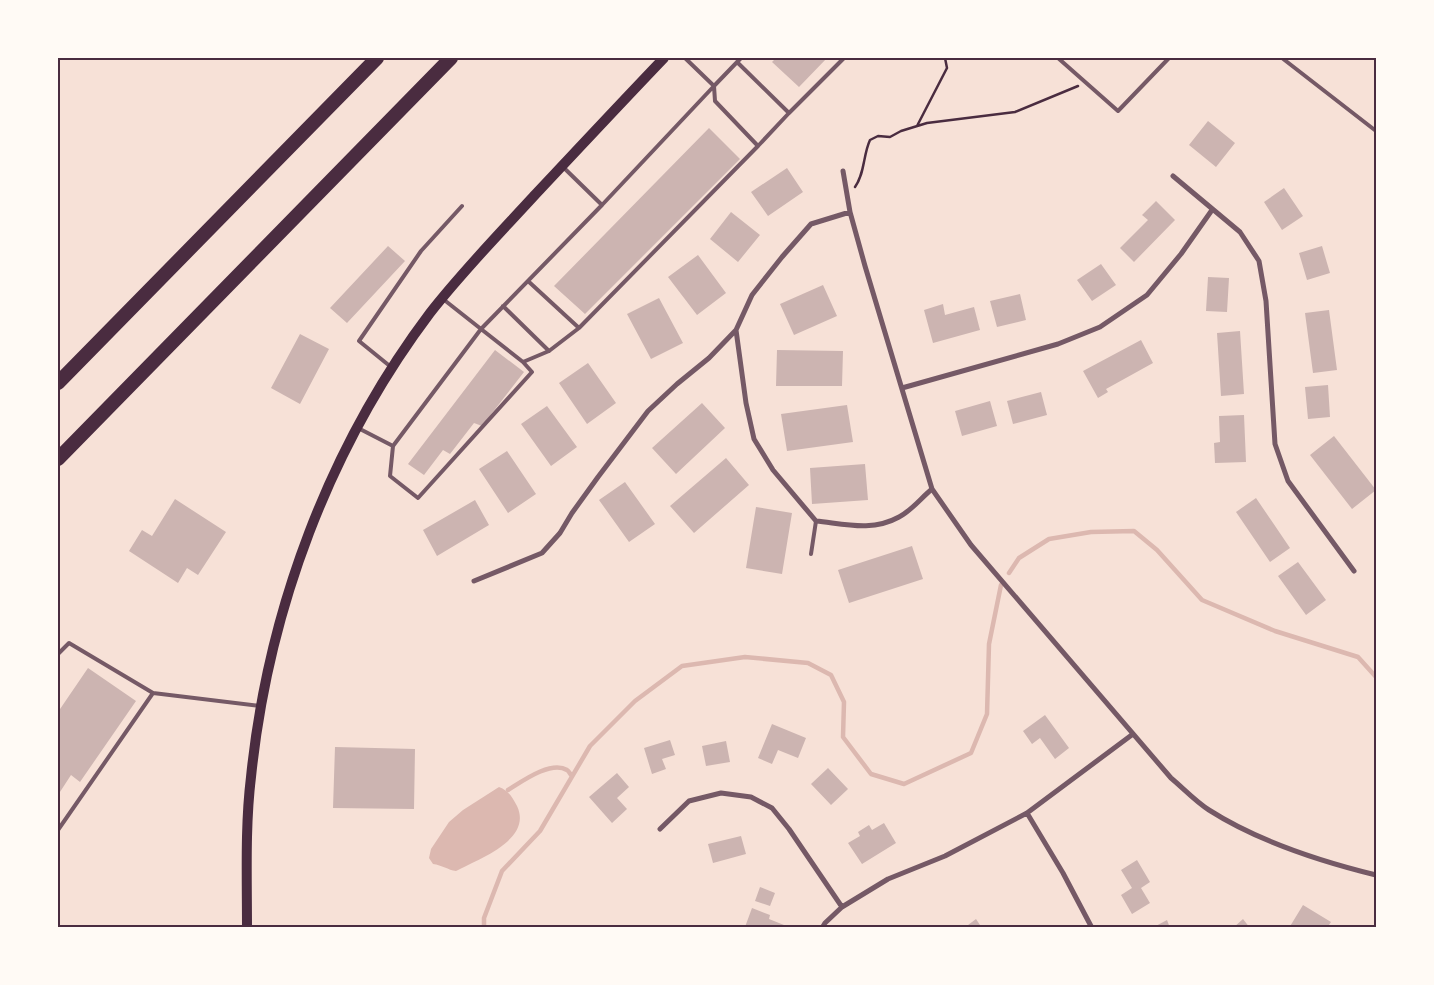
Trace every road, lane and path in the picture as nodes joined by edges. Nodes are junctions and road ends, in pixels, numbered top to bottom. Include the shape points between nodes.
1 (377, 58) edge
2 (451, 58) edge
3 (664, 58) edge
4 (685, 58) edge
5 (742, 58) edge
6 (844, 58) edge
7 (945, 58) edge
8 (1058, 58) edge
9 (1169, 58) edge
10 (1282, 58) edge
11 (737, 62) junction
12 (1086, 82) junction
13 (714, 86) junction
14 (789, 113) junction
15 (917, 126) junction
16 (1376, 131) edge
17 (758, 146) junction
18 (562, 166) junction
19 (843, 171) dead end
20 (1173, 176) dead end
21 (848, 198) junction
22 (602, 205) junction
23 (462, 206) dead end
24 (1212, 210) junction
25 (850, 212) junction
26 (528, 281) junction
27 (442, 298) junction
28 (503, 306) junction
29 (579, 328) junction
30 (481, 329) junction
31 (736, 330) junction
32 (549, 351) junction
33 (523, 362) junction
34 (392, 368) junction
35 (58, 383) edge
36 (130, 384) junction
37 (902, 388) junction
38 (358, 428) junction
39 (393, 446) junction
40 (58, 459) edge
41 (58, 465) edge
42 (932, 489) junction
43 (816, 521) junction
44 (811, 554) dead end
45 (1354, 571) dead end
46 (474, 581) dead end
47 (58, 654) edge
48 (153, 693) junction
49 (261, 706) junction
50 (1133, 734) junction
51 (1027, 814) junction
52 (660, 828) dead end
53 (58, 830) edge
54 (1376, 875) edge
55 (842, 907) junction
56 (247, 928) edge
57 (822, 928) edge
58 (1092, 928) edge

1 - 35 highway
2 - 36 highway
3 - 18 main road
4 - 13 lane
5 - 11 lane
6 - 14 lane
7 - 15 path via 947,68
8 - 12 lane
9 - 12 lane via 1118,111
10 - 16 lane
11 - 13 lane
11 - 14 lane
12 - 15 path via 1015,112
13 - 17 lane via 715,101
13 - 22 lane
14 - 17 lane
15 - 21 path via 890,137 878,136 870,140 861,178
17 - 29 lane
18 - 22 lane
18 - 27 main road
19 - 21 street
20 - 24 street
21 - 25 street
22 - 26 lane
23 - 34 lane via 420,251 359,341
24 - 37 street via 1148,295 1100,327 1058,344
24 - 45 street via 1240,232 1259,262 1266,301 1276,444 1288,481
25 - 31 street via 812,224 752,295
25 - 37 street
26 - 28 lane
26 - 29 lane
27 - 30 lane
27 - 34 main road
28 - 30 lane
28 - 32 lane
29 - 32 lane
30 - 33 lane
30 - 39 lane
31 - 43 street via 754,439 774,470
31 - 46 street via 648,411 542,553
32 - 33 lane
33 - 39 lane via 532,372 418,498 390,476
34 - 38 main road
36 - 40 highway
36 - 41 highway
37 - 42 street
38 - 39 lane
38 - 49 main road via 308,534 284,606
42 - 43 street via 900,517 877,526 860,528
42 - 50 street via 971,545
43 - 44 lane
47 - 48 lane via 69,643
48 - 49 lane
48 - 53 lane
49 - 56 main road via 250,778
50 - 51 street
50 - 54 street via 1171,778 1208,810 1287,848
51 - 55 street via 945,856 888,880
51 - 58 street
52 - 55 street via 689,801 721,792 751,797 772,808
55 - 57 street

